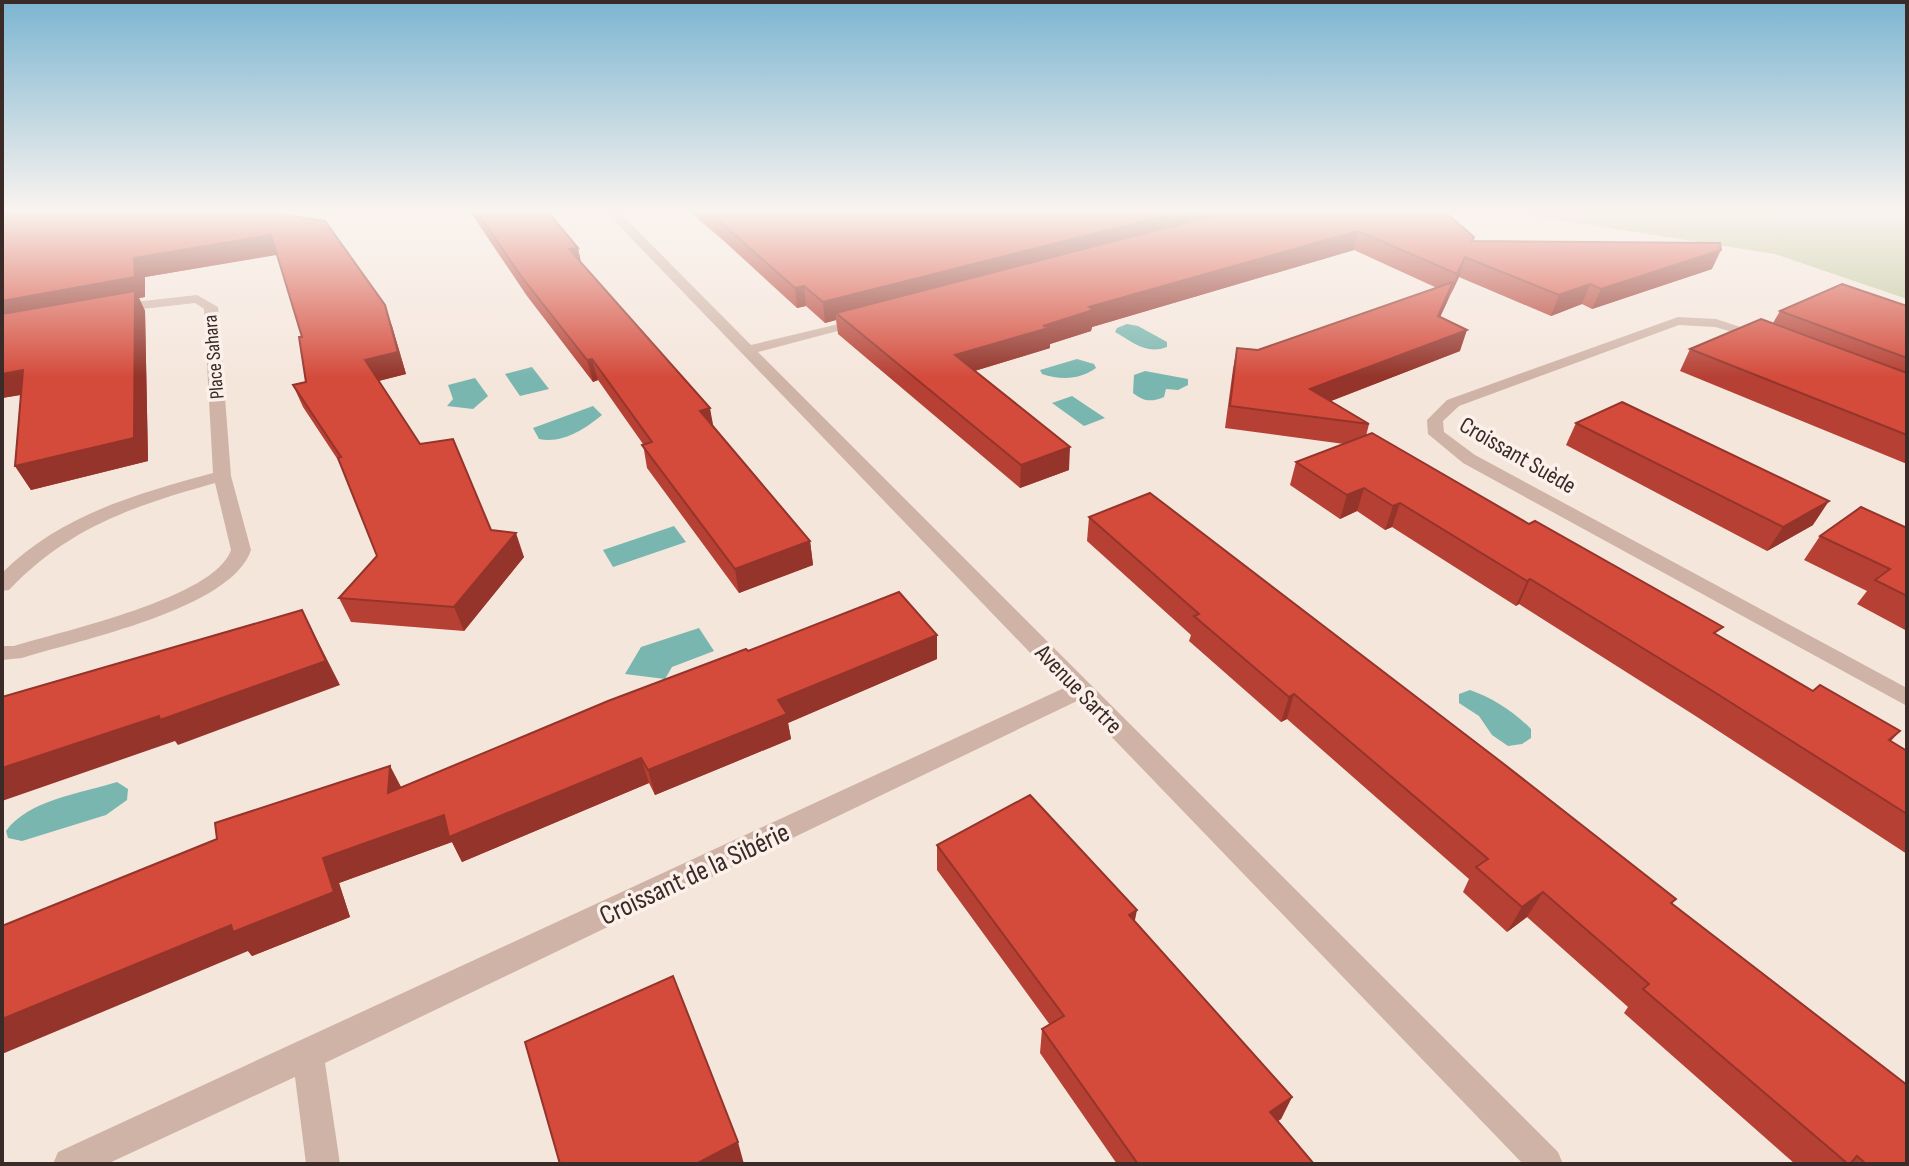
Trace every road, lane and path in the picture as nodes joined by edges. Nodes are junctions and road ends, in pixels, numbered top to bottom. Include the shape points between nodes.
1 (666, 267) edge
2 (100, 311) edge
3 (879, 316) edge
4 (1779, 343) edge
5 (747, 350) junction
6 (222, 476) junction
7 (2, 585) edge
8 (2, 653) edge
9 (1079, 690) junction
10 (1907, 698) edge
11 (308, 1055) junction
12 (70, 1164) edge
13 (323, 1164) edge
14 (1546, 1164) edge

1 - 5 street, Avenue Sartre
2 - 6 street, Place Sahara via 197,299 211,307
3 - 5 street
4 - 10 street, Croissant Suède via 1716,323 1678,321 1453,403 1435,420 1436,434 1469,459
5 - 9 street, Avenue Sartre
6 - 7 street via 95,516 52,538
6 - 8 street, Place Sahara via 241,550 224,576 176,603
9 - 11 street, Croissant de la Sibérie
9 - 14 street, Avenue Sartre
11 - 12 street, Croissant de la Sibérie
11 - 13 street

